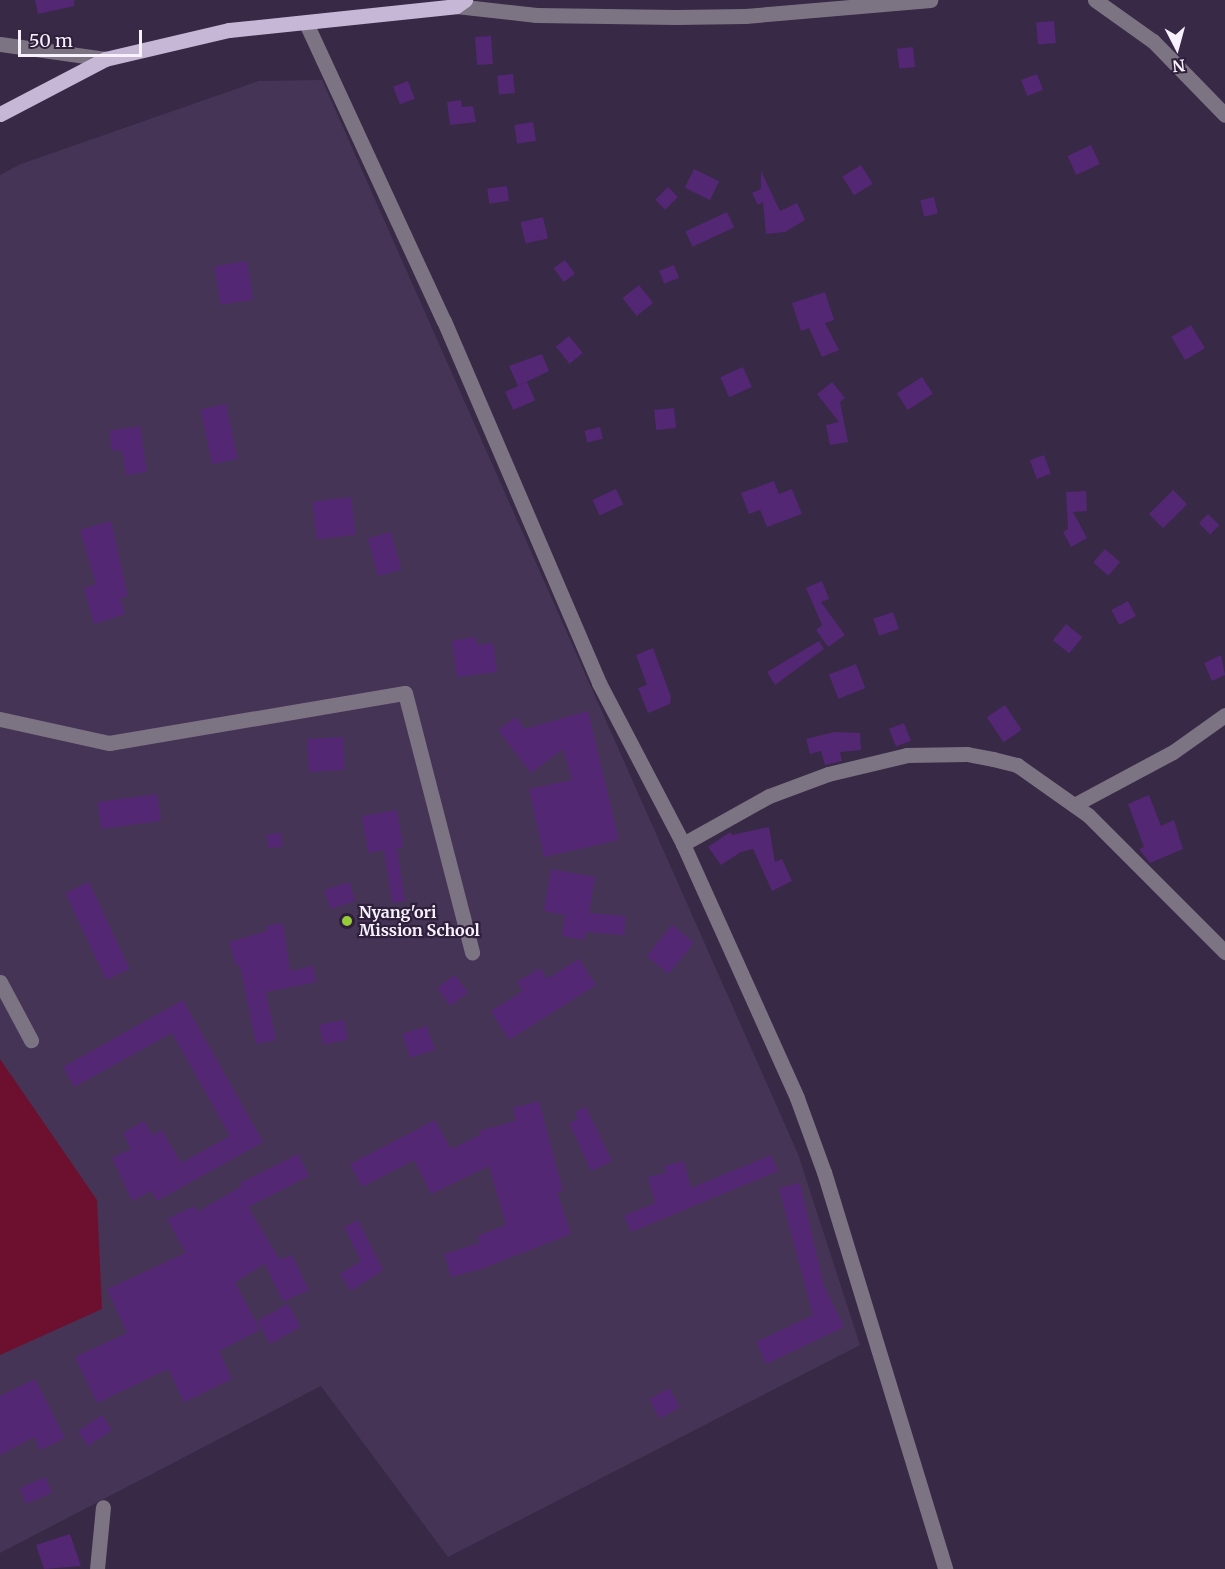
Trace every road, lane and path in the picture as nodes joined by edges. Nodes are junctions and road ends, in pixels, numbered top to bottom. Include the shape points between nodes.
1 (930, 0) edge
2 (1095, 0) edge
3 (460, 3) edge
4 (306, 23) junction
5 (0, 44) edge
6 (105, 59) junction
7 (0, 114) edge
8 (1225, 115) edge
9 (1225, 715) edge
10 (0, 719) edge
11 (1074, 805) junction
12 (683, 844) junction
13 (472, 952) dead end
14 (1225, 952) edge
15 (0, 982) edge
16 (31, 1040) dead end
17 (103, 1507) dead end
18 (97, 1569) edge
19 (945, 1569) edge

1 - 3 street via 745,16 676,17 536,15
2 - 8 street via 1153,41
3 - 4 main road
4 - 6 main road via 230,30
4 - 12 street via 444,321 599,683
5 - 6 street
6 - 7 main road
9 - 11 street via 1173,752
10 - 13 street via 109,744 405,693
11 - 12 street via 1017,765 967,754 907,755 828,774 769,796
11 - 14 street
12 - 19 street via 736,956 824,1172
15 - 16 street
17 - 18 street

